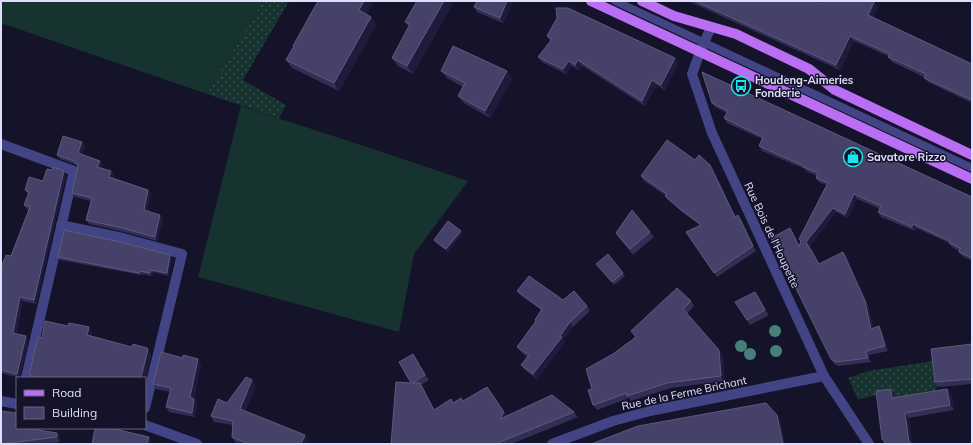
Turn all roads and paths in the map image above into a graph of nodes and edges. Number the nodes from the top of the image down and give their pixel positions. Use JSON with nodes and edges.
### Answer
{"nodes":[{"id":1,"x":591,"y":1,"type":"edge"},
{"id":2,"x":615,"y":1,"type":"edge"},
{"id":3,"x":642,"y":1,"type":"edge"},
{"id":4,"x":711,"y":27,"type":"junction"},
{"id":5,"x":702,"y":48,"type":"junction"},
{"id":6,"x":1,"y":144,"type":"edge"},
{"id":7,"x":972,"y":154,"type":"edge"},
{"id":8,"x":972,"y":168,"type":"edge"},
{"id":9,"x":972,"y":180,"type":"edge"},
{"id":10,"x":61,"y":226,"type":"junction"},
{"id":11,"x":824,"y":376,"type":"junction"},
{"id":12,"x":26,"y":377,"type":"edge"},
{"id":13,"x":1,"y":401,"type":"edge"},
{"id":14,"x":16,"y":404,"type":"edge"},
{"id":15,"x":146,"y":404,"type":"edge"},
{"id":16,"x":146,"y":425,"type":"edge"},
{"id":17,"x":197,"y":444,"type":"edge"},
{"id":18,"x":552,"y":444,"type":"edge"},
{"id":19,"x":869,"y":444,"type":"edge"}],
"edges":[{"from":1,"to":5,"type":"main road"},
{"from":2,"to":5,"type":"lane"},
{"from":3,"to":4,"type":"main road"},
{"from":4,"to":5,"type":"street","name":"Rue Bois de l'Houpette"},
{"from":4,"to":7,"type":"main road"},
{"from":5,"to":8,"type":"lane"},
{"from":5,"to":9,"type":"main road"},
{"from":5,"to":11,"type":"street","name":"Rue Bois de l'Houpette"},
{"from":6,"to":10,"type":"street"},
{"from":10,"to":12,"type":"street"},
{"from":10,"to":15,"type":"street"},
{"from":11,"to":18,"type":"street","name":"Rue de la Ferme Brichant"},
{"from":11,"to":19,"type":"street","name":"Rue Bois de l'Houpette"},
{"from":13,"to":14,"type":"street"},
{"from":16,"to":17,"type":"street"}]}
